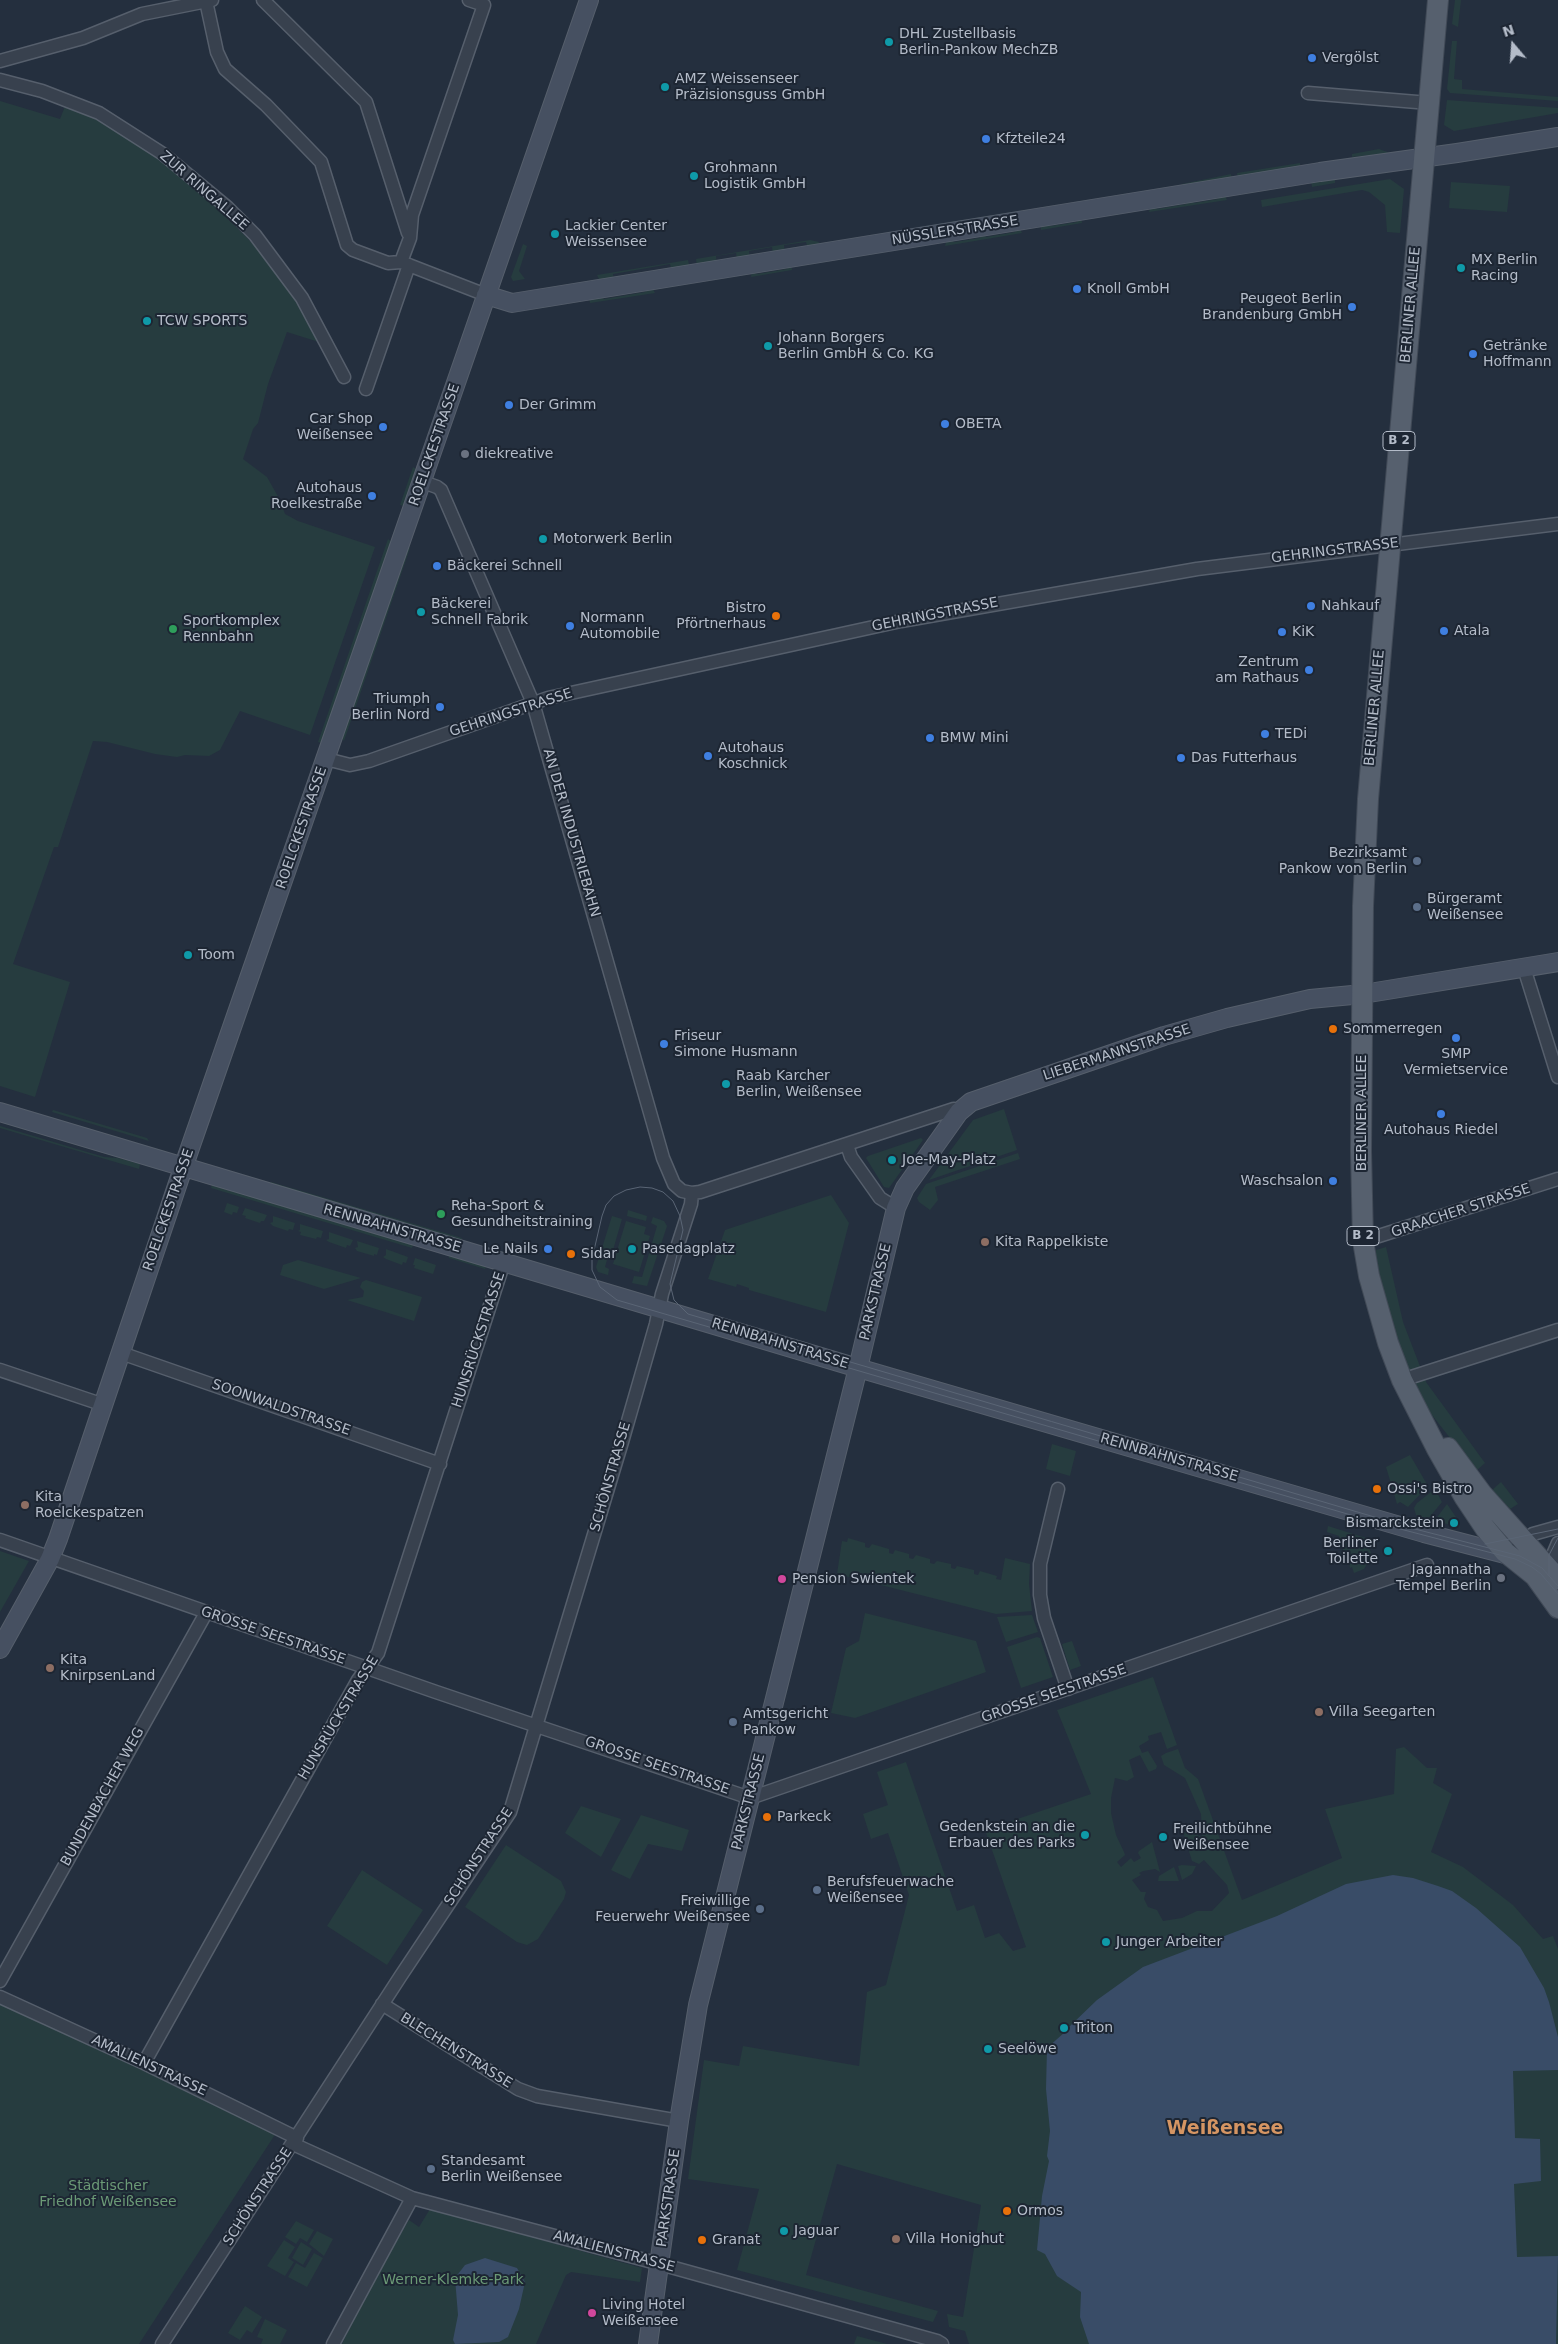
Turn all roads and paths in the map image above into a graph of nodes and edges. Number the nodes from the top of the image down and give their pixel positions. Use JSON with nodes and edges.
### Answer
{"nodes":[{"id":1,"x":263,"y":0,"type":"edge"},
{"id":2,"x":468,"y":0,"type":"edge"},
{"id":3,"x":589,"y":0,"type":"edge"},
{"id":4,"x":1438,"y":0,"type":"edge"},
{"id":5,"x":209,"y":1,"type":"edge"},
{"id":6,"x":485,"y":3,"type":"edge"},
{"id":7,"x":0,"y":61,"type":"edge"},
{"id":8,"x":0,"y":80,"type":"edge"},
{"id":9,"x":1308,"y":93,"type":"dead end"},
{"id":10,"x":1429,"y":103,"type":"junction"},
{"id":11,"x":1558,"y":137,"type":"edge"},
{"id":12,"x":1424,"y":157,"type":"junction"},
{"id":13,"x":410,"y":238,"type":"junction"},
{"id":14,"x":405,"y":263,"type":"junction"},
{"id":15,"x":486,"y":296,"type":"junction"},
{"id":16,"x":344,"y":377,"type":"dead end"},
{"id":17,"x":366,"y":389,"type":"dead end"},
{"id":18,"x":423,"y":482,"type":"junction"},
{"id":19,"x":1558,"y":524,"type":"edge"},
{"id":20,"x":1389,"y":545,"type":"junction"},
{"id":21,"x":534,"y":703,"type":"junction"},
{"id":22,"x":326,"y":759,"type":"junction"},
{"id":23,"x":1558,"y":962,"type":"edge"},
{"id":24,"x":1524,"y":968,"type":"junction"},
{"id":25,"x":1363,"y":994,"type":"junction"},
{"id":26,"x":1558,"y":1077,"type":"edge"},
{"id":27,"x":0,"y":1112,"type":"edge"},
{"id":28,"x":959,"y":1112,"type":"junction"},
{"id":29,"x":847,"y":1145,"type":"junction"},
{"id":30,"x":183,"y":1168,"type":"junction"},
{"id":31,"x":1558,"y":1179,"type":"edge"},
{"id":32,"x":692,"y":1194,"type":"junction"},
{"id":33,"x":896,"y":1208,"type":"junction"},
{"id":34,"x":1363,"y":1241,"type":"junction"},
{"id":35,"x":504,"y":1262,"type":"junction"},
{"id":36,"x":658,"y":1308,"type":"junction"},
{"id":37,"x":1558,"y":1330,"type":"edge"},
{"id":38,"x":121,"y":1353,"type":"junction"},
{"id":39,"x":858,"y":1368,"type":"junction"},
{"id":40,"x":0,"y":1370,"type":"edge"},
{"id":41,"x":1402,"y":1380,"type":"junction"},
{"id":42,"x":104,"y":1405,"type":"junction"},
{"id":43,"x":1418,"y":1409,"type":"junction"},
{"id":44,"x":440,"y":1464,"type":"junction"},
{"id":45,"x":1058,"y":1489,"type":"dead end"},
{"id":46,"x":1558,"y":1527,"type":"edge"},
{"id":47,"x":0,"y":1540,"type":"edge"},
{"id":48,"x":1526,"y":1540,"type":"junction"},
{"id":49,"x":1558,"y":1543,"type":"edge"},
{"id":50,"x":1509,"y":1556,"type":"junction"},
{"id":51,"x":50,"y":1559,"type":"junction"},
{"id":52,"x":1427,"y":1565,"type":"dead end"},
{"id":53,"x":1556,"y":1576,"type":"edge"},
{"id":54,"x":1558,"y":1608,"type":"edge"},
{"id":55,"x":206,"y":1613,"type":"junction"},
{"id":56,"x":0,"y":1648,"type":"edge"},
{"id":57,"x":367,"y":1669,"type":"junction"},
{"id":58,"x":1068,"y":1689,"type":"junction"},
{"id":59,"x":536,"y":1726,"type":"junction"},
{"id":60,"x":750,"y":1798,"type":"junction"},
{"id":61,"x":0,"y":1981,"type":"edge"},
{"id":62,"x":0,"y":1997,"type":"edge"},
{"id":63,"x":382,"y":2004,"type":"junction"},
{"id":64,"x":144,"y":2063,"type":"junction"},
{"id":65,"x":679,"y":2122,"type":"junction"},
{"id":66,"x":295,"y":2141,"type":"junction"},
{"id":67,"x":412,"y":2198,"type":"junction"},
{"id":68,"x":660,"y":2264,"type":"junction"},
{"id":69,"x":162,"y":2344,"type":"edge"},
{"id":70,"x":333,"y":2344,"type":"edge"},
{"id":71,"x":648,"y":2344,"type":"edge"},
{"id":72,"x":942,"y":2344,"type":"edge"}],
"edges":[{"from":1,"to":13,"type":"street"},
{"from":2,"to":6,"type":"street"},
{"from":3,"to":15,"type":"street","name":"ROELCKESTRASSE"},
{"from":4,"to":10,"type":"main road","name":"BERLINER ALLEE","number":"B 2"},
{"from":5,"to":7,"type":"street"},
{"from":5,"to":14,"type":"street"},
{"from":6,"to":13,"type":"street"},
{"from":8,"to":16,"type":"street","name":"ZUR RINGALLEE"},
{"from":9,"to":10,"type":"street"},
{"from":10,"to":12,"type":"main road","name":"BERLINER ALLEE","number":"B 2"},
{"from":11,"to":12,"type":"street","name":"NÜSSLERSTRASSE"},
{"from":12,"to":15,"type":"street","name":"NÜSSLERSTRASSE"},
{"from":12,"to":20,"type":"main road","name":"BERLINER ALLEE","number":"B 2"},
{"from":13,"to":14,"type":"street"},
{"from":14,"to":15,"type":"street"},
{"from":14,"to":17,"type":"street"},
{"from":15,"to":18,"type":"street","name":"ROELCKESTRASSE"},
{"from":18,"to":21,"type":"street","name":"AN DER INDUSTRIEBAHN"},
{"from":18,"to":22,"type":"street","name":"ROELCKESTRASSE"},
{"from":19,"to":20,"type":"street","name":"GEHRINGSTRASSE"},
{"from":20,"to":21,"type":"street","name":"GEHRINGSTRASSE"},
{"from":20,"to":25,"type":"main road","name":"BERLINER ALLEE","number":"B 2"},
{"from":21,"to":22,"type":"street","name":"GEHRINGSTRASSE"},
{"from":21,"to":32,"type":"street","name":"AN DER INDUSTRIEBAHN"},
{"from":22,"to":30,"type":"street","name":"ROELCKESTRASSE"},
{"from":23,"to":24,"type":"street","name":"LIEBERMANNSTRASSE"},
{"from":24,"to":25,"type":"street","name":"LIEBERMANNSTRASSE"},
{"from":24,"to":26,"type":"street"},
{"from":25,"to":28,"type":"street","name":"LIEBERMANNSTRASSE"},
{"from":25,"to":34,"type":"main road","name":"BERLINER ALLEE","number":"B 2"},
{"from":27,"to":30,"type":"street","name":"RENNBAHNSTRASSE"},
{"from":28,"to":29,"type":"street","name":"LIEBERMANNSTRASSE"},
{"from":28,"to":33,"type":"street","name":"PARKSTRASSE"},
{"from":29,"to":32,"type":"street","name":"LIEBERMANNSTRASSE"},
{"from":29,"to":33,"type":"street"},
{"from":30,"to":35,"type":"street","name":"RENNBAHNSTRASSE"},
{"from":30,"to":38,"type":"street","name":"ROELCKESTRASSE"},
{"from":31,"to":34,"type":"street","name":"GRAACHER STRASSE"},
{"from":32,"to":36,"type":"street"},
{"from":33,"to":39,"type":"street","name":"PARKSTRASSE"},
{"from":34,"to":41,"type":"main road","name":"BERLINER ALLEE","number":"B 2"},
{"from":35,"to":36,"type":"street","name":"RENNBAHNSTRASSE"},
{"from":35,"to":44,"type":"street","name":"HUNSRÜCKSTRASSE"},
{"from":36,"to":39,"type":"street","name":"RENNBAHNSTRASSE"},
{"from":36,"to":59,"type":"street","name":"SCHÖNSTRASSE"},
{"from":37,"to":41,"type":"street"},
{"from":38,"to":42,"type":"street","name":"ROELCKESTRASSE"},
{"from":38,"to":44,"type":"street","name":"SOONWALDSTRASSE"},
{"from":39,"to":50,"type":"street","name":"RENNBAHNSTRASSE"},
{"from":39,"to":60,"type":"street","name":"PARKSTRASSE"},
{"from":40,"to":42,"type":"street"},
{"from":41,"to":43,"type":"main road","name":"BERLINER ALLEE","number":"B 2"},
{"from":42,"to":51,"type":"street","name":"ROELCKESTRASSE"},
{"from":43,"to":48,"type":"main road","name":"BERLINER ALLEE","number":"B 2"},
{"from":43,"to":50,"type":"main road","name":"BERLINER ALLEE","number":"B 2"},
{"from":44,"to":57,"type":"street","name":"HUNSRÜCKSTRASSE"},
{"from":45,"to":58,"type":"street"},
{"from":46,"to":48,"type":"street"},
{"from":47,"to":51,"type":"street","name":"GROSSE SEESTRASSE"},
{"from":48,"to":50,"type":"street"},
{"from":48,"to":53,"type":"main road","name":"BERLINER ALLEE","number":"B 2"},
{"from":49,"to":53,"type":"street"},
{"from":50,"to":53,"type":"main road","name":"RENNBAHNSTRASSE"},
{"from":50,"to":54,"type":"main road","name":"BERLINER ALLEE","number":"B 2"},
{"from":51,"to":55,"type":"street","name":"GROSSE SEESTRASSE"},
{"from":51,"to":56,"type":"street","name":"ROELCKESTRASSE"},
{"from":52,"to":58,"type":"street","name":"GROSSE SEESTRASSE"},
{"from":55,"to":57,"type":"street","name":"GROSSE SEESTRASSE"},
{"from":55,"to":61,"type":"street","name":"BUNDENBACHER WEG"},
{"from":57,"to":59,"type":"street","name":"GROSSE SEESTRASSE"},
{"from":57,"to":64,"type":"street","name":"HUNSRÜCKSTRASSE"},
{"from":58,"to":60,"type":"street","name":"GROSSE SEESTRASSE"},
{"from":59,"to":60,"type":"street","name":"GROSSE SEESTRASSE"},
{"from":59,"to":63,"type":"street","name":"SCHÖNSTRASSE"},
{"from":60,"to":65,"type":"street","name":"PARKSTRASSE"},
{"from":62,"to":64,"type":"street","name":"AMALIENSTRASSE"},
{"from":63,"to":65,"type":"street","name":"BLECHENSTRASSE"},
{"from":63,"to":66,"type":"street","name":"SCHÖNSTRASSE"},
{"from":64,"to":66,"type":"street","name":"AMALIENSTRASSE"},
{"from":65,"to":68,"type":"street","name":"PARKSTRASSE"},
{"from":66,"to":67,"type":"street","name":"AMALIENSTRASSE"},
{"from":66,"to":69,"type":"street","name":"SCHÖNSTRASSE"},
{"from":67,"to":68,"type":"street","name":"AMALIENSTRASSE"},
{"from":67,"to":70,"type":"street"},
{"from":68,"to":71,"type":"street","name":"PARKSTRASSE"},
{"from":68,"to":72,"type":"street","name":"AMALIENSTRASSE"}]}
